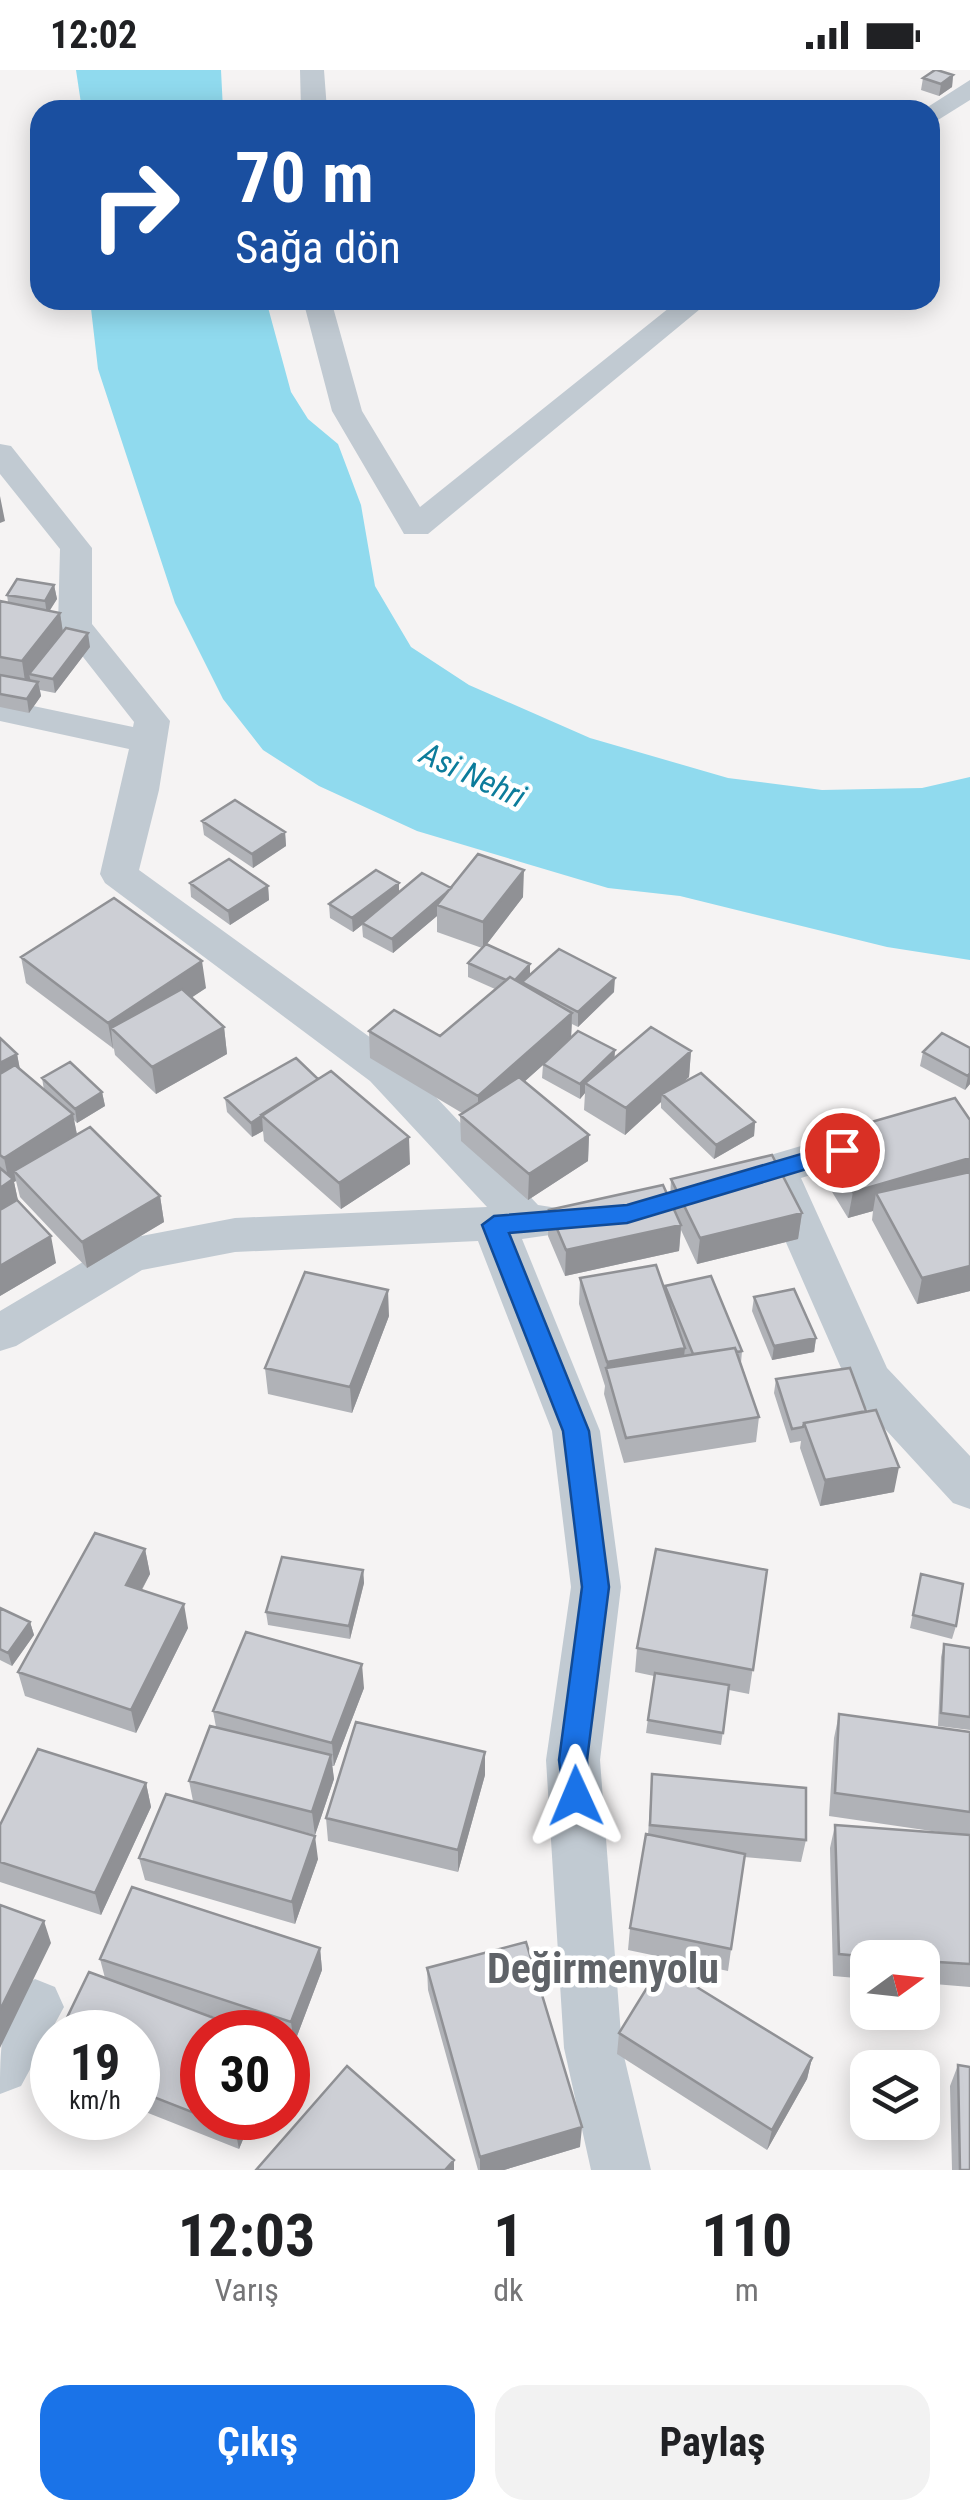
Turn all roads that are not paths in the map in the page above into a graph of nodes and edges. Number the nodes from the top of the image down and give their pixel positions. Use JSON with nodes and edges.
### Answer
{"nodes":[{"id":1,"x":312,"y":70,"type":"edge"},
{"id":2,"x":970,"y":88,"type":"edge"},
{"id":3,"x":314,"y":100,"type":"edge"},
{"id":4,"x":940,"y":110,"type":"edge"},
{"id":5,"x":320,"y":310,"type":"edge"},
{"id":6,"x":684,"y":310,"type":"edge"},
{"id":7,"x":0,"y":454,"type":"edge"},
{"id":8,"x":0,"y":710,"type":"edge"},
{"id":9,"x":150,"y":742,"type":"junction"},
{"id":10,"x":904,"y":1132,"type":"edge"},
{"id":11,"x":776,"y":1170,"type":"junction"},
{"id":12,"x":683,"y":1198,"type":"edge"},
{"id":13,"x":587,"y":1218,"type":"edge"},
{"id":14,"x":511,"y":1224,"type":"junction"},
{"id":15,"x":0,"y":1333,"type":"edge"},
{"id":16,"x":970,"y":1489,"type":"edge"},
{"id":17,"x":35,"y":2007,"type":"dead end"},
{"id":18,"x":0,"y":2065,"type":"edge"},
{"id":19,"x":621,"y":2170,"type":"edge"}],
"edges":[{"from":1,"to":3,"type":"street"},
{"from":2,"to":4,"type":"street"},
{"from":5,"to":6,"type":"street"},
{"from":7,"to":9,"type":"street"},
{"from":8,"to":9,"type":"street"},
{"from":9,"to":14,"type":"street"},
{"from":10,"to":11,"type":"street"},
{"from":11,"to":12,"type":"street"},
{"from":11,"to":16,"type":"street"},
{"from":13,"to":14,"type":"street"},
{"from":14,"to":15,"type":"street"},
{"from":14,"to":19,"type":"street"},
{"from":17,"to":18,"type":"street"}]}
